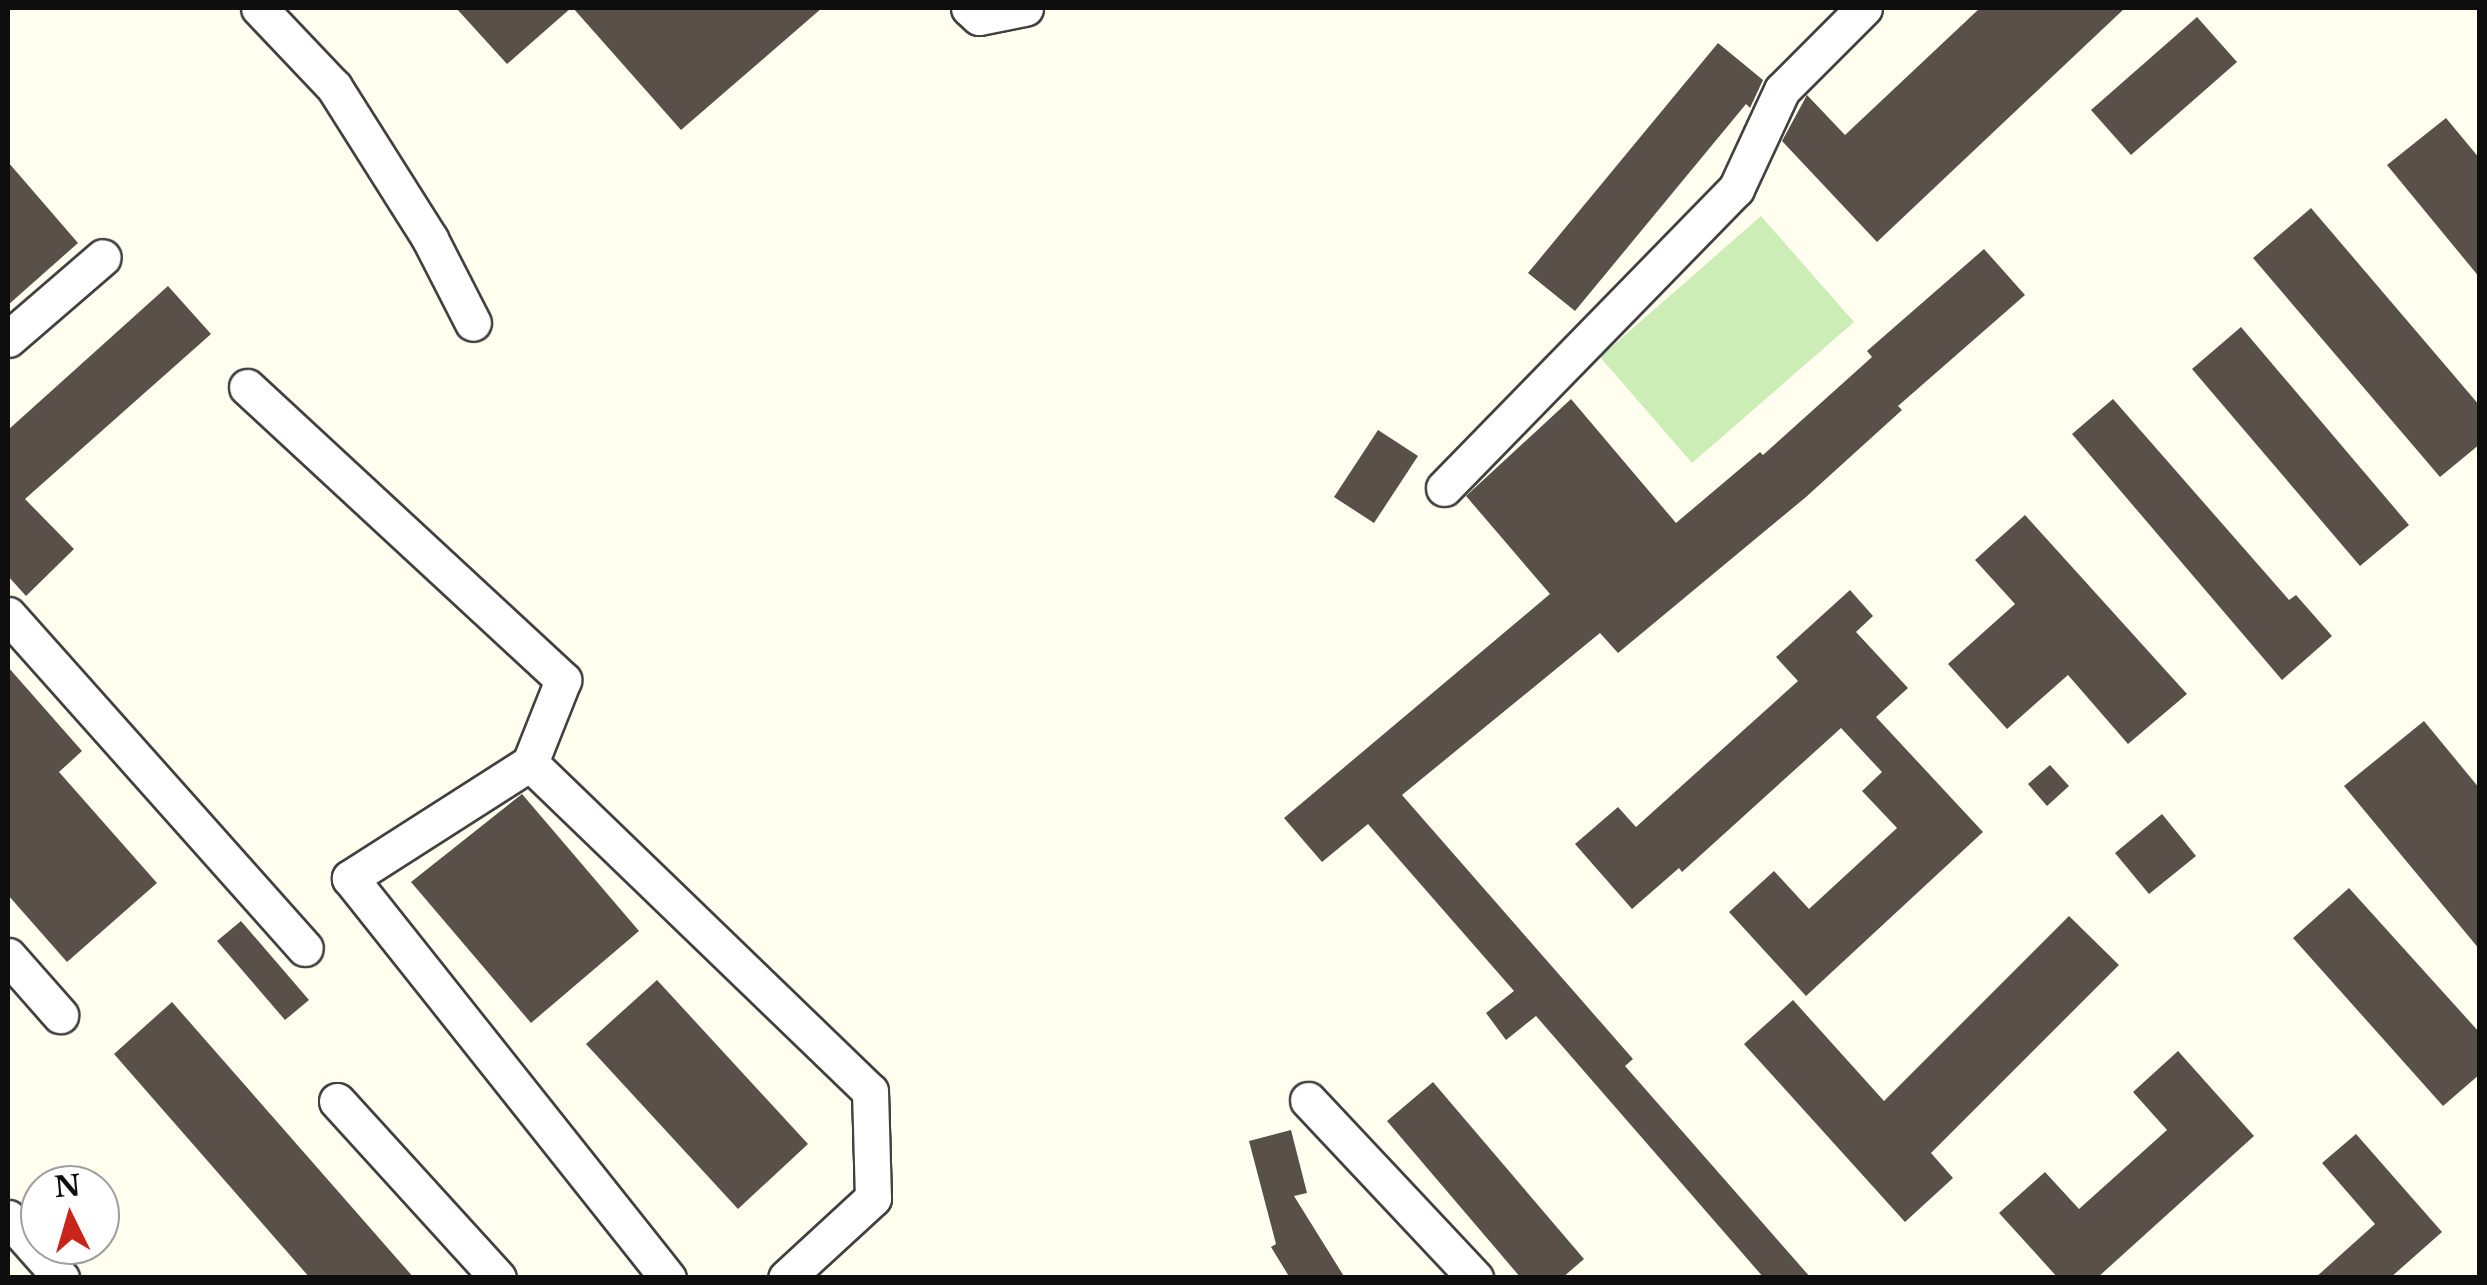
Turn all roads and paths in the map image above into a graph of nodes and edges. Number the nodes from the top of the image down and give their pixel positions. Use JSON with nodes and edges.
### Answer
{"nodes":[{"id":1,"x":258,"y":8,"type":"edge"},
{"id":2,"x":969,"y":8,"type":"edge"},
{"id":3,"x":1024,"y":8,"type":"edge"},
{"id":4,"x":1864,"y":8,"type":"edge"},
{"id":5,"x":103,"y":257,"type":"dead end"},
{"id":6,"x":473,"y":323,"type":"dead end"},
{"id":7,"x":8,"y":339,"type":"edge"},
{"id":8,"x":247,"y":387,"type":"dead end"},
{"id":9,"x":1444,"y":488,"type":"dead end"},
{"id":10,"x":8,"y":614,"type":"edge"},
{"id":11,"x":530,"y":763,"type":"junction"},
{"id":12,"x":305,"y":948,"type":"dead end"},
{"id":13,"x":8,"y":956,"type":"edge"},
{"id":14,"x":60,"y":1015,"type":"dead end"},
{"id":15,"x":1308,"y":1100,"type":"dead end"},
{"id":16,"x":337,"y":1101,"type":"dead end"},
{"id":17,"x":8,"y":1218,"type":"edge"},
{"id":18,"x":61,"y":1278,"type":"edge"},
{"id":19,"x":498,"y":1278,"type":"edge"},
{"id":20,"x":668,"y":1278,"type":"edge"},
{"id":21,"x":786,"y":1278,"type":"edge"},
{"id":22,"x":1475,"y":1278,"type":"edge"}],
"edges":[{"from":1,"to":6,"type":"lane"},
{"from":2,"to":3,"type":"lane"},
{"from":4,"to":9,"type":"lane"},
{"from":5,"to":7,"type":"lane"},
{"from":8,"to":11,"type":"lane"},
{"from":10,"to":12,"type":"lane"},
{"from":11,"to":20,"type":"lane"},
{"from":11,"to":21,"type":"lane"},
{"from":13,"to":14,"type":"lane"},
{"from":15,"to":22,"type":"lane"},
{"from":16,"to":19,"type":"lane"},
{"from":17,"to":18,"type":"lane"}]}
